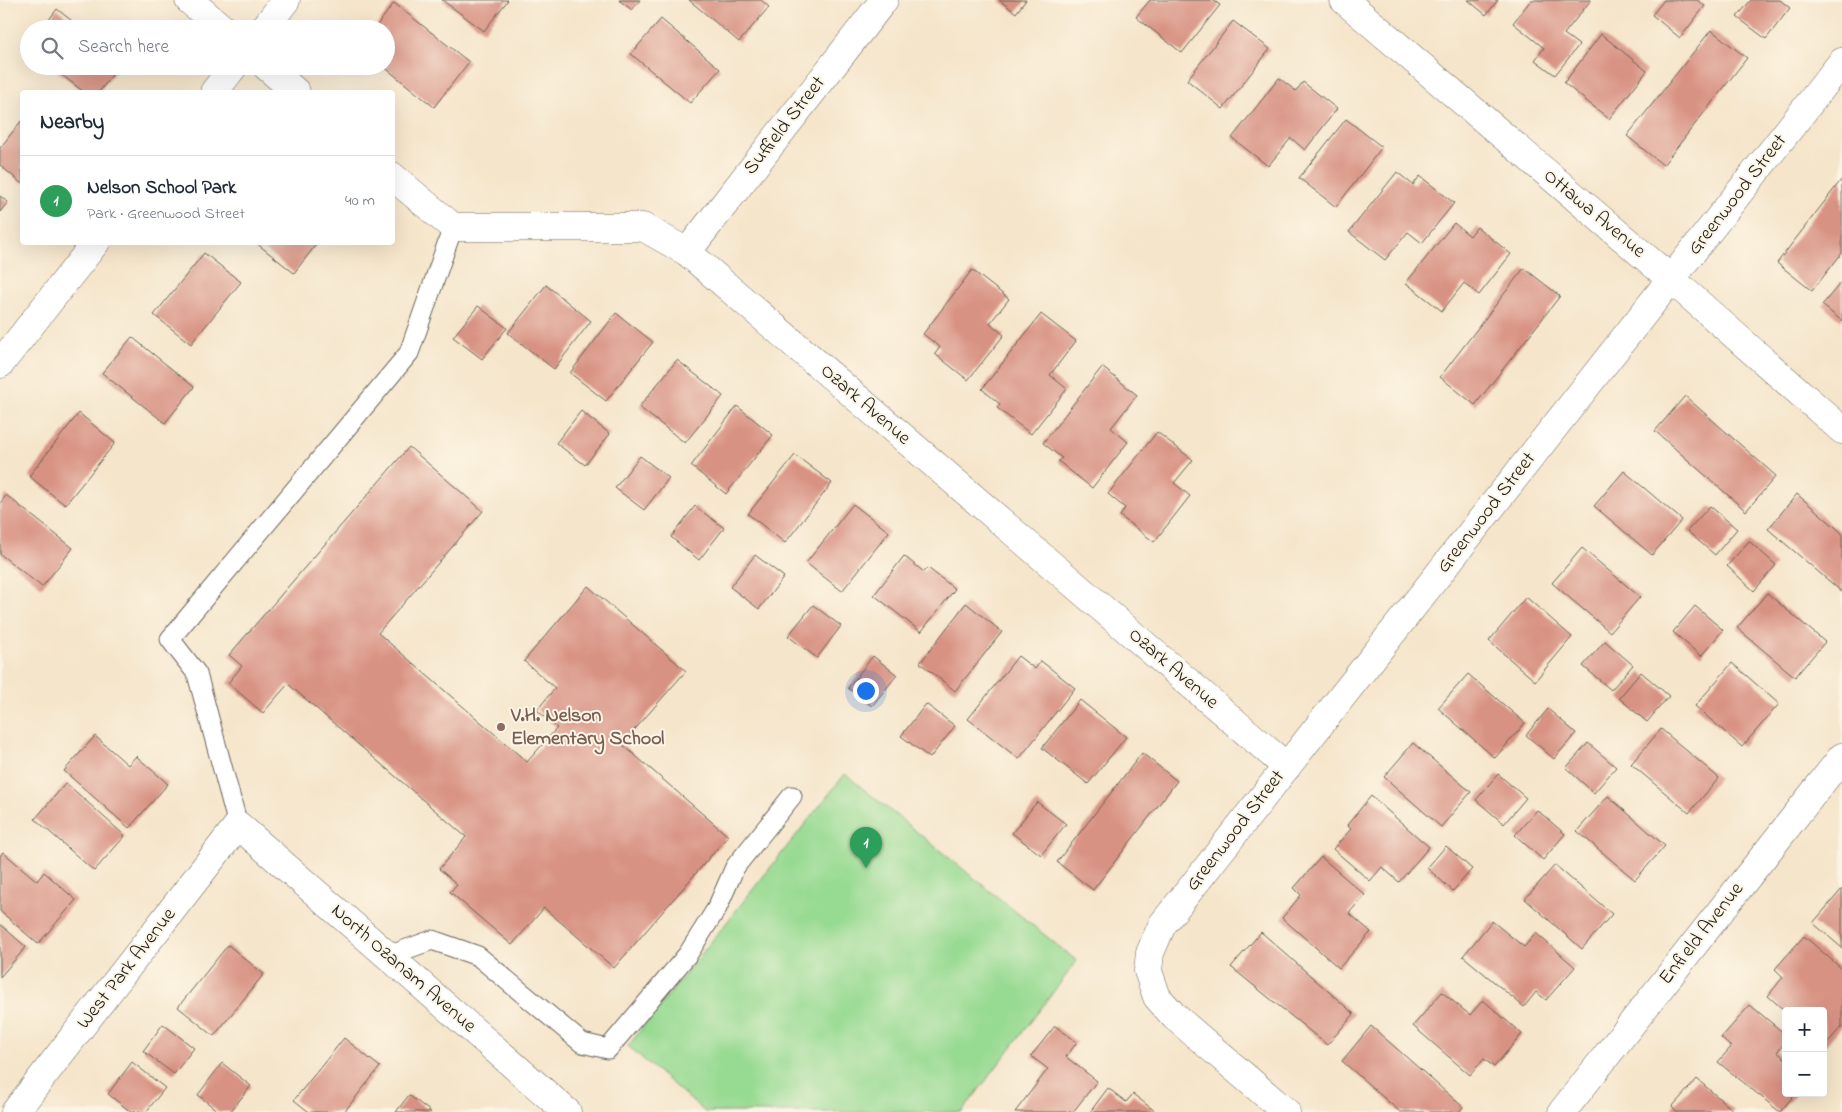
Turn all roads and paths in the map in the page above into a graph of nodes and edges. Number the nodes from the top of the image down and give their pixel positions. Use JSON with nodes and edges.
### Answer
{"nodes":[{"id":1,"x":189,"y":0,"type":"edge"},
{"id":2,"x":286,"y":0,"type":"edge"},
{"id":3,"x":884,"y":0,"type":"edge"},
{"id":4,"x":1344,"y":0,"type":"edge"},
{"id":5,"x":212,"y":20,"type":"edge"},
{"id":6,"x":271,"y":20,"type":"edge"},
{"id":7,"x":1842,"y":62,"type":"edge"},
{"id":8,"x":227,"y":75,"type":"edge"},
{"id":9,"x":276,"y":75,"type":"edge"},
{"id":10,"x":216,"y":90,"type":"edge"},
{"id":11,"x":294,"y":90,"type":"edge"},
{"id":12,"x":395,"y":179,"type":"edge"},
{"id":13,"x":452,"y":228,"type":"junction"},
{"id":14,"x":94,"y":245,"type":"edge"},
{"id":15,"x":686,"y":252,"type":"junction"},
{"id":16,"x":1671,"y":279,"type":"junction"},
{"id":17,"x":0,"y":364,"type":"edge"},
{"id":18,"x":1842,"y":430,"type":"edge"},
{"id":19,"x":1842,"y":757,"type":"edge"},
{"id":20,"x":1287,"y":767,"type":"junction"},
{"id":21,"x":792,"y":796,"type":"dead end"},
{"id":22,"x":238,"y":825,"type":"junction"},
{"id":23,"x":388,"y":956,"type":"junction"},
{"id":24,"x":15,"y":1112,"type":"edge"},
{"id":25,"x":567,"y":1112,"type":"edge"},
{"id":26,"x":1286,"y":1112,"type":"edge"},
{"id":27,"x":1562,"y":1112,"type":"edge"}],
"edges":[{"from":1,"to":5,"type":"street"},
{"from":2,"to":6,"type":"street"},
{"from":3,"to":15,"type":"street","name":"Suffield Street"},
{"from":4,"to":16,"type":"street","name":"Ottawa Avenue"},
{"from":7,"to":16,"type":"street","name":"Greenwood Street"},
{"from":8,"to":10,"type":"street"},
{"from":9,"to":11,"type":"street"},
{"from":12,"to":13,"type":"street"},
{"from":13,"to":15,"type":"street","name":"Ozark Avenue"},
{"from":13,"to":22,"type":"lane"},
{"from":14,"to":17,"type":"street"},
{"from":15,"to":20,"type":"street","name":"Ozark Avenue"},
{"from":16,"to":18,"type":"street","name":"Ottawa Avenue"},
{"from":16,"to":20,"type":"street","name":"Greenwood Street"},
{"from":19,"to":27,"type":"street","name":"Enfield Avenue"},
{"from":20,"to":26,"type":"street","name":"Greenwood Street"},
{"from":21,"to":23,"type":"lane"},
{"from":22,"to":23,"type":"street","name":"North Ozanam Avenue"},
{"from":22,"to":24,"type":"street","name":"West Park Avenue"},
{"from":23,"to":25,"type":"street","name":"North Ozanam Avenue"}]}
